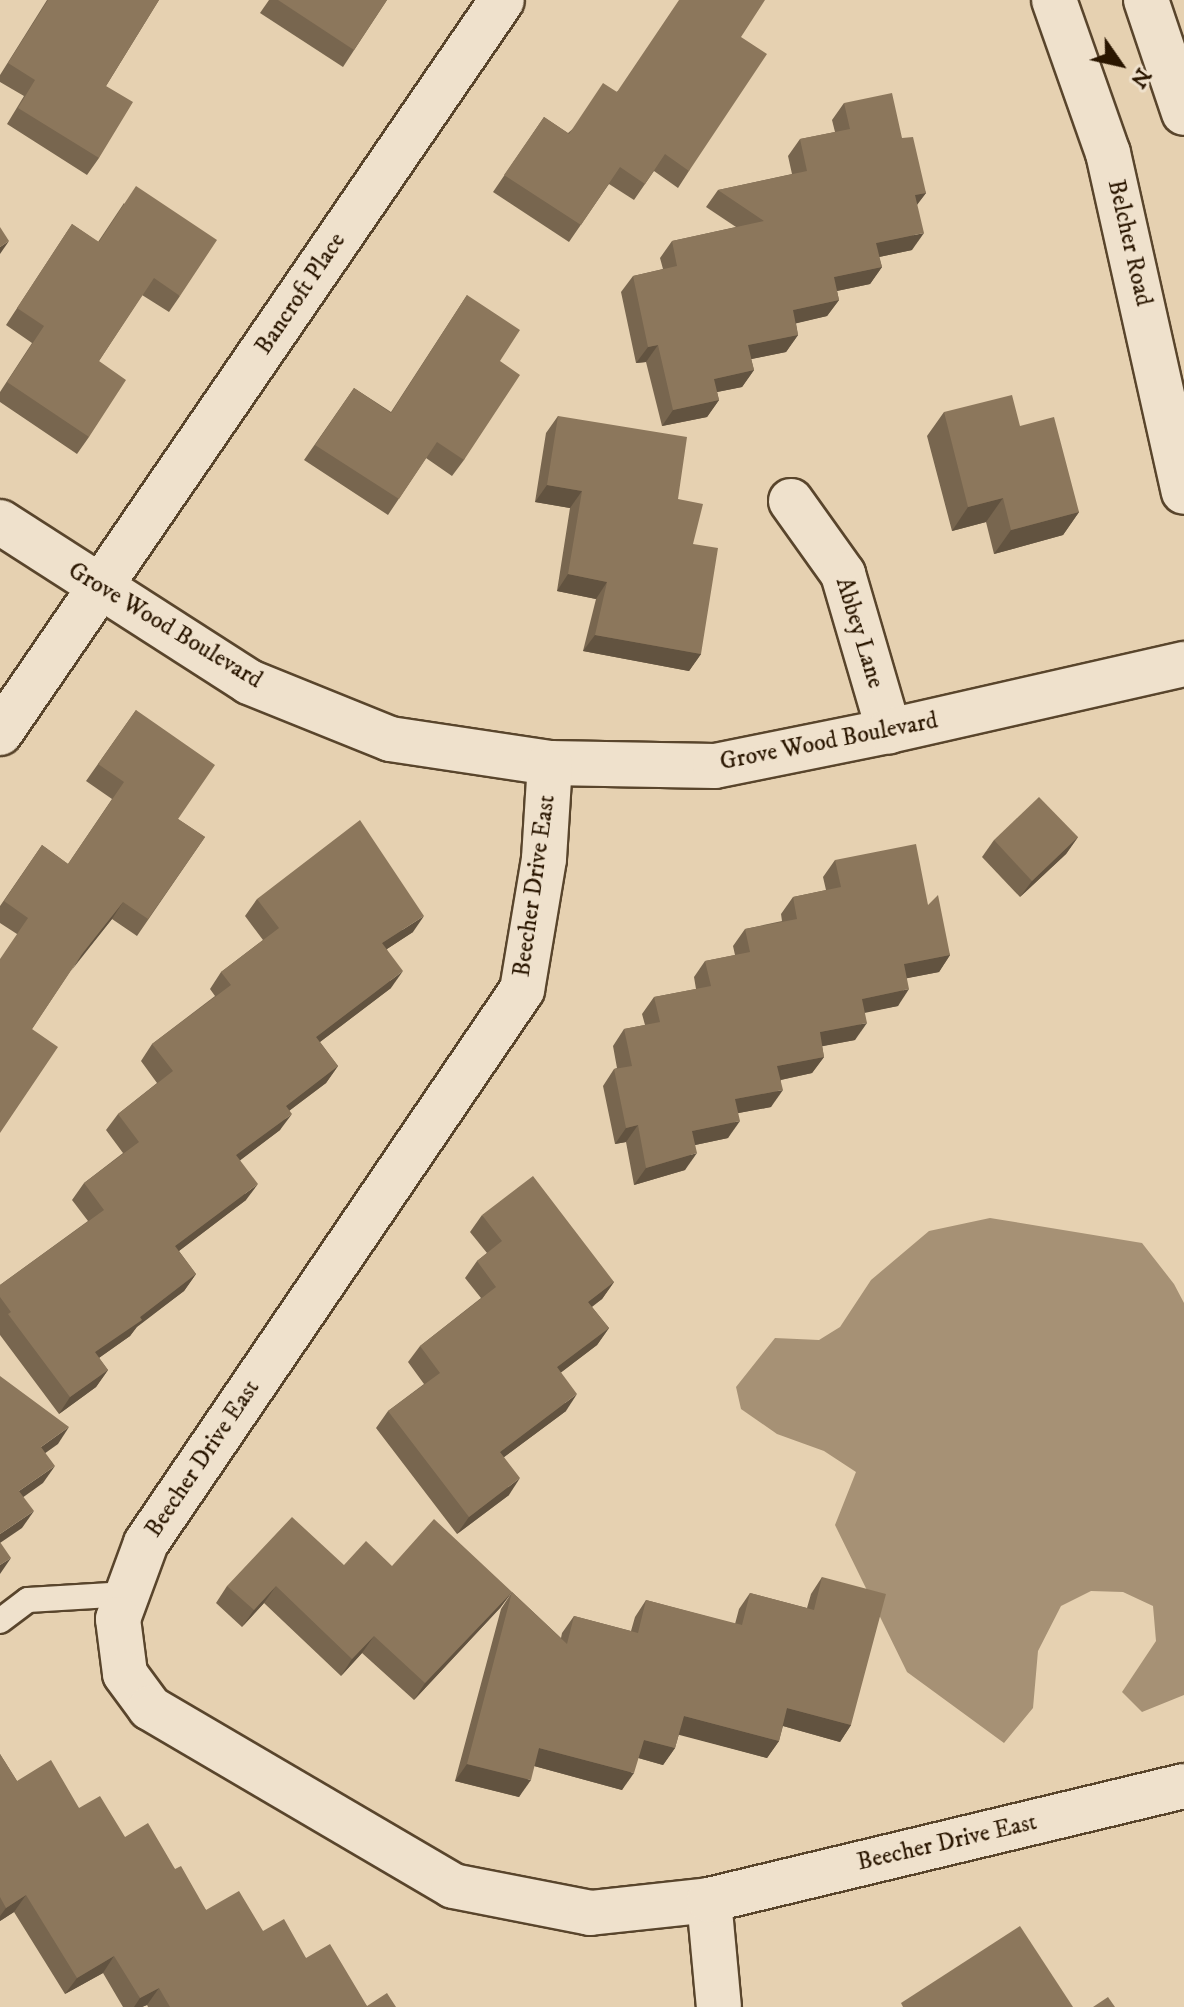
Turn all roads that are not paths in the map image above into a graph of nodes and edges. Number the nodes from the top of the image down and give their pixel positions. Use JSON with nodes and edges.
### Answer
{"nodes":[{"id":1,"x":502,"y":0,"type":"edge"},
{"id":2,"x":1146,"y":0,"type":"edge"},
{"id":3,"x":1061,"y":2,"type":"edge"},
{"id":4,"x":1184,"y":113,"type":"edge"},
{"id":5,"x":1184,"y":492,"type":"edge"},
{"id":6,"x":791,"y":501,"type":"dead end"},
{"id":7,"x":0,"y":522,"type":"edge"},
{"id":8,"x":101,"y":589,"type":"junction"},
{"id":9,"x":1184,"y":664,"type":"edge"},
{"id":10,"x":889,"y":731,"type":"junction"},
{"id":11,"x":0,"y":733,"type":"edge"},
{"id":12,"x":550,"y":763,"type":"junction"},
{"id":13,"x":127,"y":1594,"type":"junction"},
{"id":14,"x":0,"y":1621,"type":"edge"},
{"id":15,"x":1184,"y":1786,"type":"edge"},
{"id":16,"x":709,"y":1900,"type":"junction"},
{"id":17,"x":719,"y":2007,"type":"edge"}],
"edges":[{"from":1,"to":8,"type":"street","name":"Bancroft Place"},
{"from":2,"to":4,"type":"street"},
{"from":3,"to":5,"type":"street","name":"Belcher Road"},
{"from":6,"to":10,"type":"street","name":"Abbey Lane"},
{"from":7,"to":8,"type":"street","name":"Grove Wood Boulevard"},
{"from":8,"to":11,"type":"street","name":"Bancroft Place"},
{"from":8,"to":12,"type":"street","name":"Grove Wood Boulevard"},
{"from":9,"to":10,"type":"street","name":"Grove Wood Boulevard"},
{"from":10,"to":12,"type":"street","name":"Grove Wood Boulevard"},
{"from":12,"to":13,"type":"street","name":"Beecher Drive East"},
{"from":13,"to":14,"type":"lane"},
{"from":13,"to":16,"type":"street","name":"Beecher Drive East"},
{"from":15,"to":16,"type":"street","name":"Beecher Drive East"},
{"from":16,"to":17,"type":"street"}]}
